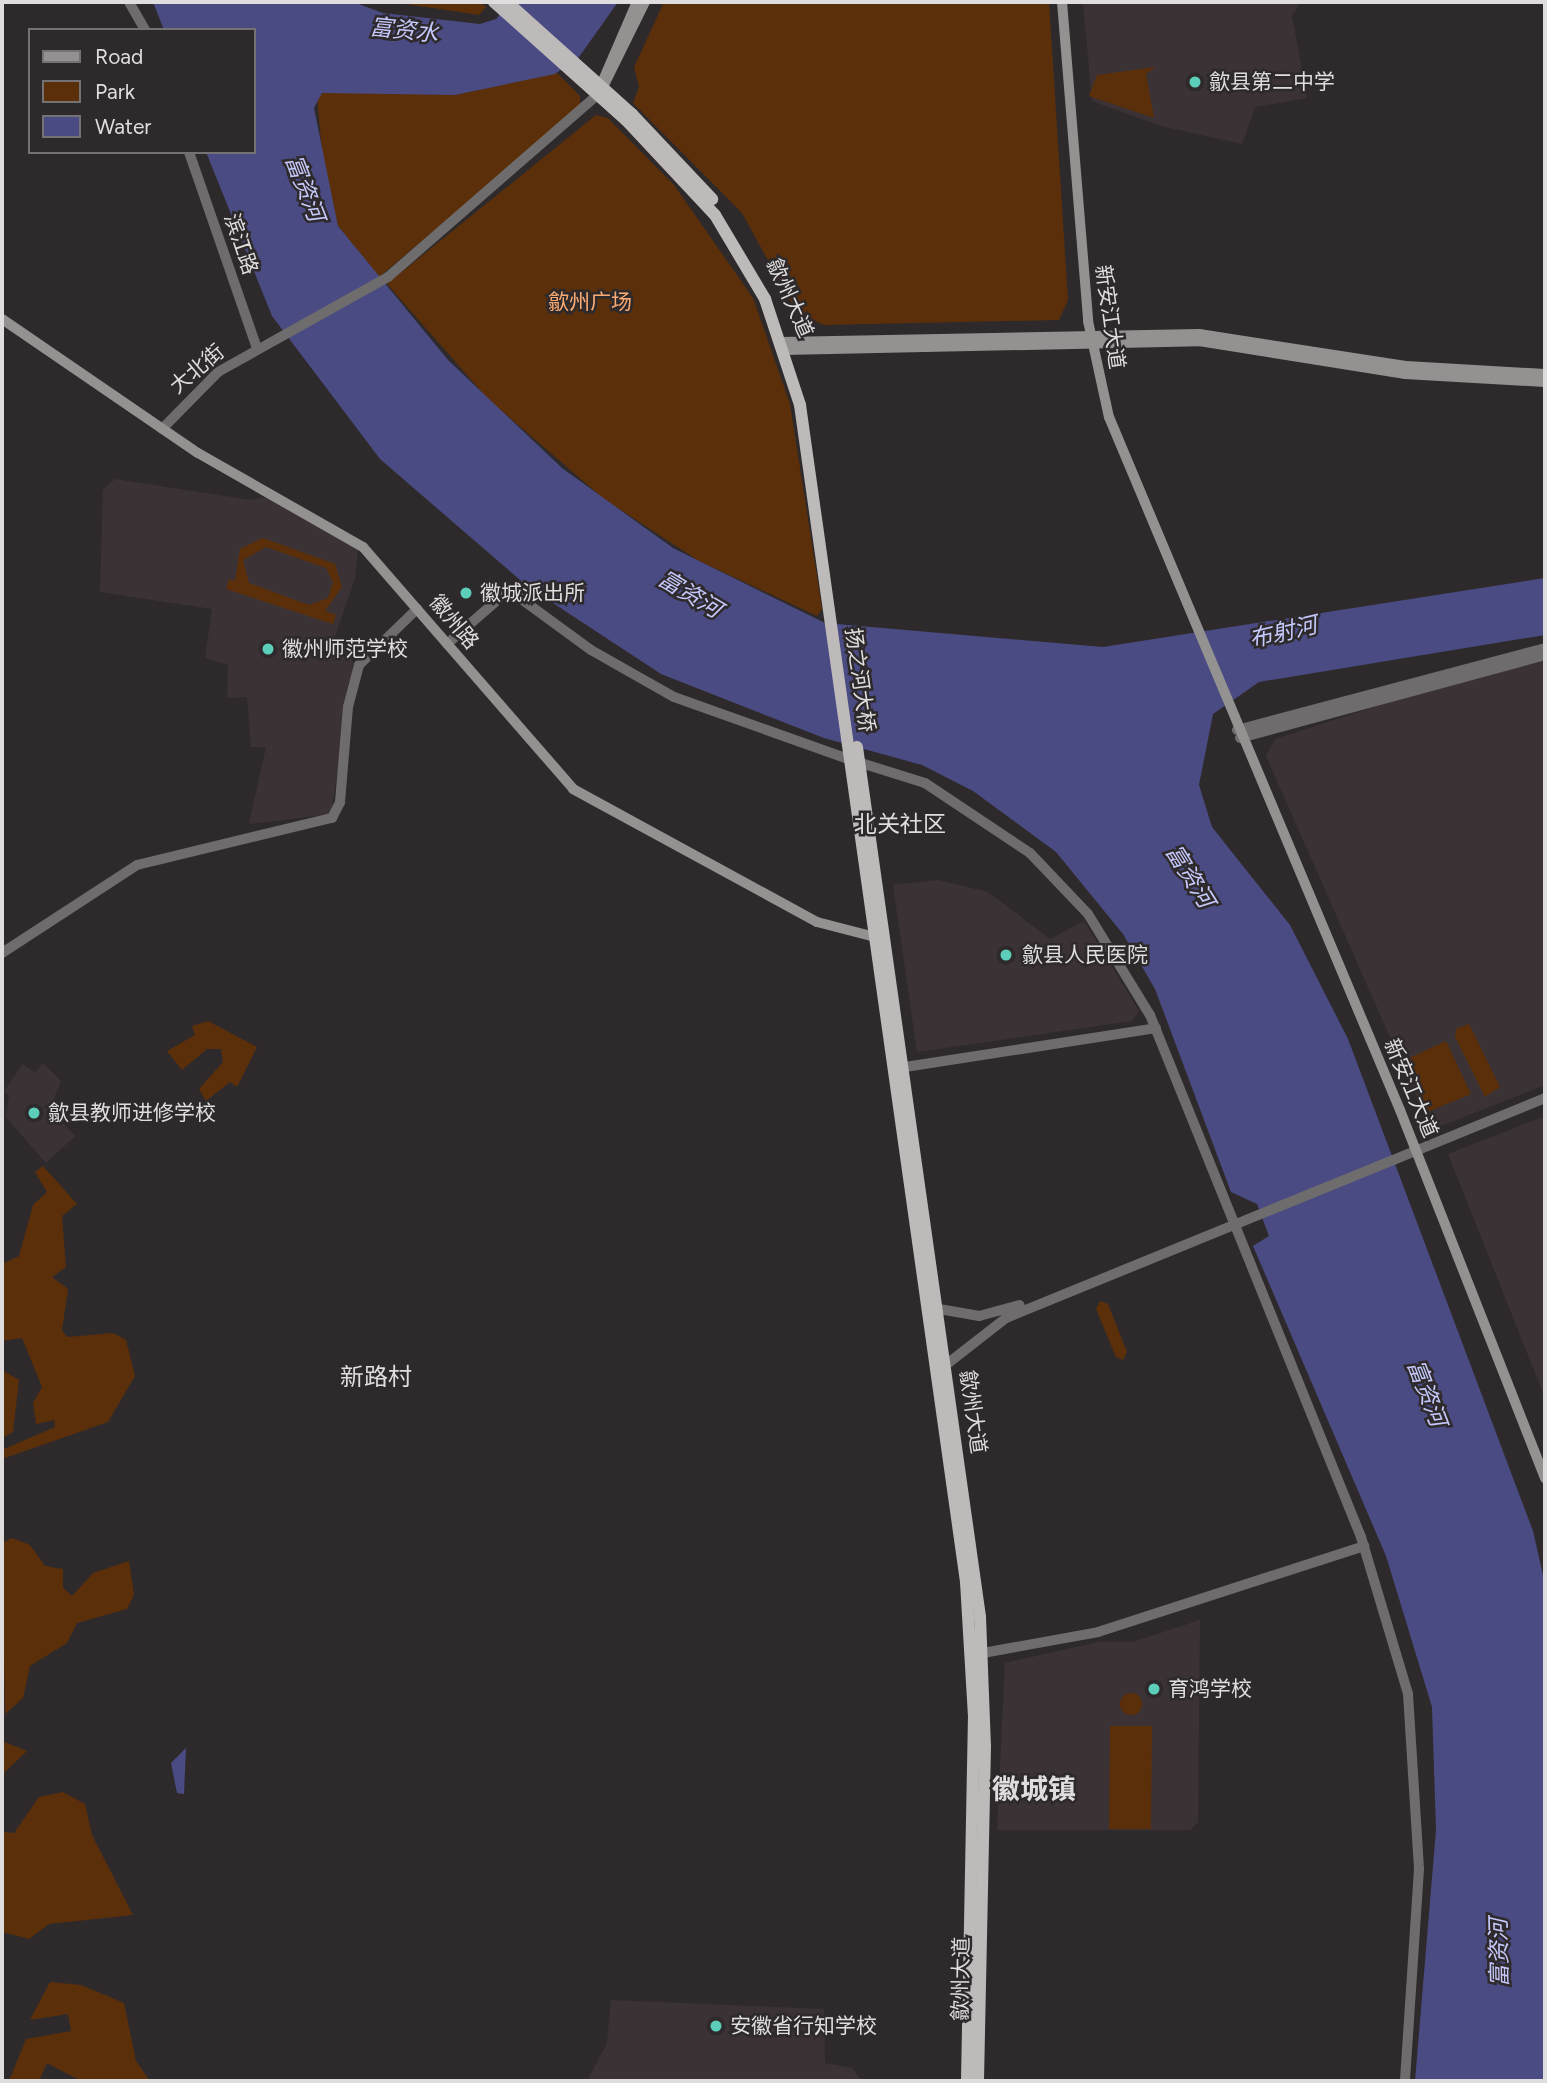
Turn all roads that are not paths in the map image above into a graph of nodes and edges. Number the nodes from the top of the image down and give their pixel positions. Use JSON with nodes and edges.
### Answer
{"nodes":[{"id":1,"x":129,"y":2,"type":"edge"},
{"id":2,"x":637,"y":2,"type":"edge"},
{"id":3,"x":645,"y":2,"type":"edge"},
{"id":4,"x":1062,"y":2,"type":"edge"},
{"id":5,"x":1069,"y":2,"type":"edge"},
{"id":6,"x":500,"y":4,"type":"edge"},
{"id":7,"x":144,"y":28,"type":"edge"},
{"id":8,"x":601,"y":90,"type":"junction"},
{"id":9,"x":190,"y":154,"type":"edge"},
{"id":10,"x":2,"y":319,"type":"edge"},
{"id":11,"x":1094,"y":338,"type":"junction"},
{"id":12,"x":259,"y":346,"type":"junction"},
{"id":13,"x":787,"y":346,"type":"junction"},
{"id":14,"x":1545,"y":374,"type":"edge"},
{"id":15,"x":1545,"y":382,"type":"edge"},
{"id":16,"x":162,"y":429,"type":"junction"},
{"id":17,"x":417,"y":609,"type":"junction"},
{"id":18,"x":835,"y":611,"type":"joint"},
{"id":19,"x":447,"y":644,"type":"junction"},
{"id":20,"x":1545,"y":648,"type":"edge"},
{"id":21,"x":1545,"y":655,"type":"edge"},
{"id":22,"x":1242,"y":733,"type":"junction"},
{"id":23,"x":855,"y":757,"type":"junction"},
{"id":24,"x":875,"y":937,"type":"junction"},
{"id":25,"x":2,"y":953,"type":"edge"},
{"id":26,"x":1156,"y":1028,"type":"junction"},
{"id":27,"x":905,"y":1068,"type":"junction"},
{"id":28,"x":1545,"y":1091,"type":"edge"},
{"id":29,"x":1545,"y":1098,"type":"edge"},
{"id":30,"x":1414,"y":1148,"type":"junction"},
{"id":31,"x":1232,"y":1222,"type":"junction"},
{"id":32,"x":939,"y":1309,"type":"junction"},
{"id":33,"x":947,"y":1364,"type":"junction"},
{"id":34,"x":1545,"y":1459,"type":"edge"},
{"id":35,"x":1545,"y":1478,"type":"edge"},
{"id":36,"x":1364,"y":1546,"type":"junction"},
{"id":37,"x":983,"y":1653,"type":"junction"},
{"id":38,"x":967,"y":2081,"type":"edge"},
{"id":39,"x":978,"y":2081,"type":"edge"},
{"id":40,"x":1405,"y":2081,"type":"edge"}],
"edges":[{"from":1,"to":7,"type":"street"},
{"from":2,"to":8,"type":"main road"},
{"from":3,"to":8,"type":"main road"},
{"from":4,"to":11,"type":"main road","name":"新安江大道"},
{"from":5,"to":11,"type":"main road","name":"新安江大道"},
{"from":6,"to":8,"type":"highway","name":"歙州大道"},
{"from":8,"to":12,"type":"street","name":"大北街"},
{"from":8,"to":13,"type":"highway","name":"歙州大道"},
{"from":9,"to":12,"type":"street","name":"滨江路"},
{"from":10,"to":16,"type":"main road","name":"徽州路"},
{"from":11,"to":13,"type":"main road"},
{"from":11,"to":14,"type":"main road"},
{"from":11,"to":15,"type":"main road"},
{"from":11,"to":22,"type":"main road","name":"新安江大道"},
{"from":12,"to":16,"type":"street","name":"大北街"},
{"from":13,"to":18,"type":"highway","name":"歙州大道"},
{"from":16,"to":17,"type":"main road","name":"徽州路"},
{"from":17,"to":19,"type":"main road","name":"徽州路"},
{"from":17,"to":25,"type":"street"},
{"from":18,"to":23,"type":"highway","name":"扬之河大桥"},
{"from":19,"to":23,"type":"street"},
{"from":19,"to":24,"type":"main road","name":"徽州路"},
{"from":20,"to":22,"type":"street"},
{"from":21,"to":22,"type":"street"},
{"from":22,"to":30,"type":"main road","name":"新安江大道"},
{"from":23,"to":24,"type":"highway","name":"歙州大道"},
{"from":23,"to":26,"type":"street"},
{"from":23,"to":27,"type":"highway","name":"歙州大道"},
{"from":24,"to":38,"type":"highway","name":"歙州大道"},
{"from":26,"to":27,"type":"street"},
{"from":26,"to":31,"type":"street"},
{"from":27,"to":32,"type":"highway","name":"歙州大道"},
{"from":28,"to":30,"type":"street"},
{"from":29,"to":30,"type":"street"},
{"from":30,"to":31,"type":"street"},
{"from":30,"to":34,"type":"main road","name":"新安江大道"},
{"from":30,"to":35,"type":"main road","name":"新安江大道"},
{"from":31,"to":32,"type":"street"},
{"from":31,"to":33,"type":"street"},
{"from":31,"to":36,"type":"street"},
{"from":32,"to":33,"type":"highway","name":"歙州大道"},
{"from":33,"to":37,"type":"highway","name":"歙州大道"},
{"from":36,"to":37,"type":"street"},
{"from":36,"to":40,"type":"street"},
{"from":37,"to":39,"type":"highway","name":"歙州大道"}]}
